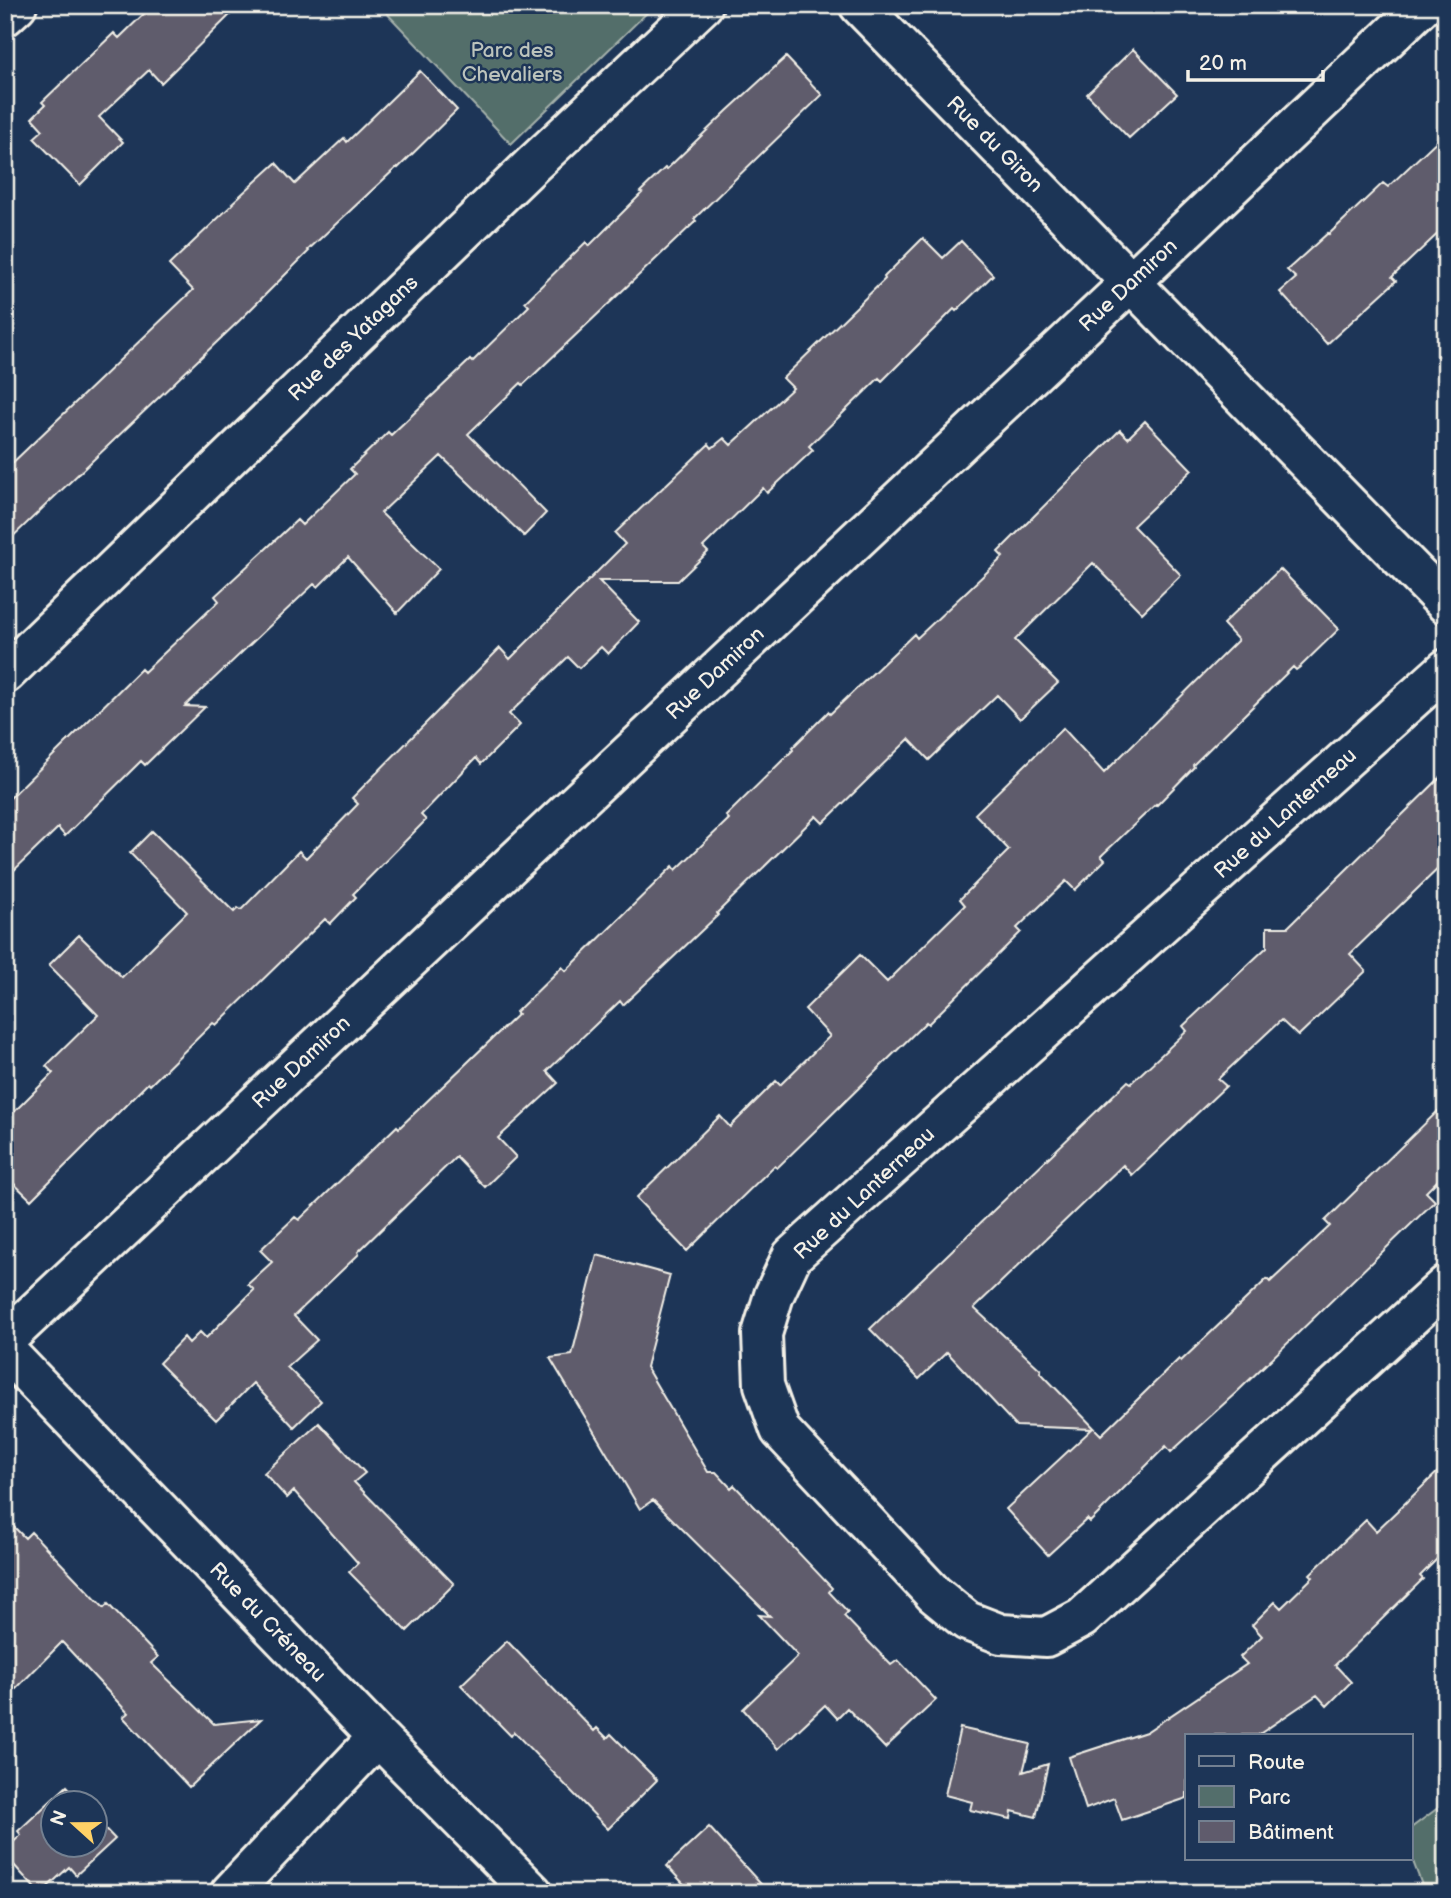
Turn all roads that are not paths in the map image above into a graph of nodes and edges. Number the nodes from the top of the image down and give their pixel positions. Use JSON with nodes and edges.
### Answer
{"nodes":[{"id":1,"x":17,"y":5,"type":"edge"},
{"id":2,"x":703,"y":5,"type":"edge"},
{"id":3,"x":859,"y":5,"type":"edge"},
{"id":4,"x":1423,"y":5,"type":"edge"},
{"id":5,"x":5,"y":16,"type":"edge"},
{"id":6,"x":1131,"y":282,"type":"junction"},
{"id":7,"x":1446,"y":604,"type":"edge"},
{"id":8,"x":1446,"y":669,"type":"edge"},
{"id":9,"x":5,"y":674,"type":"edge"},
{"id":10,"x":1446,"y":1285,"type":"edge"},
{"id":11,"x":5,"y":1340,"type":"edge"},
{"id":12,"x":5,"y":1350,"type":"edge"},
{"id":13,"x":378,"y":1737,"type":"junction"},
{"id":14,"x":230,"y":1893,"type":"edge"},
{"id":15,"x":533,"y":1893,"type":"edge"}],
"edges":[{"from":1,"to":5,"type":"street"},
{"from":2,"to":9,"type":"street","name":"Rue des Yatagans"},
{"from":3,"to":6,"type":"street","name":"Rue du Giron"},
{"from":4,"to":6,"type":"street","name":"Rue Damiron"},
{"from":6,"to":7,"type":"street"},
{"from":6,"to":11,"type":"street","name":"Rue Damiron"},
{"from":8,"to":10,"type":"street","name":"Rue du Lanterneau"},
{"from":12,"to":13,"type":"street","name":"Rue du Créneau"},
{"from":13,"to":14,"type":"street"},
{"from":13,"to":15,"type":"street","name":"Rue du Créneau"}]}
